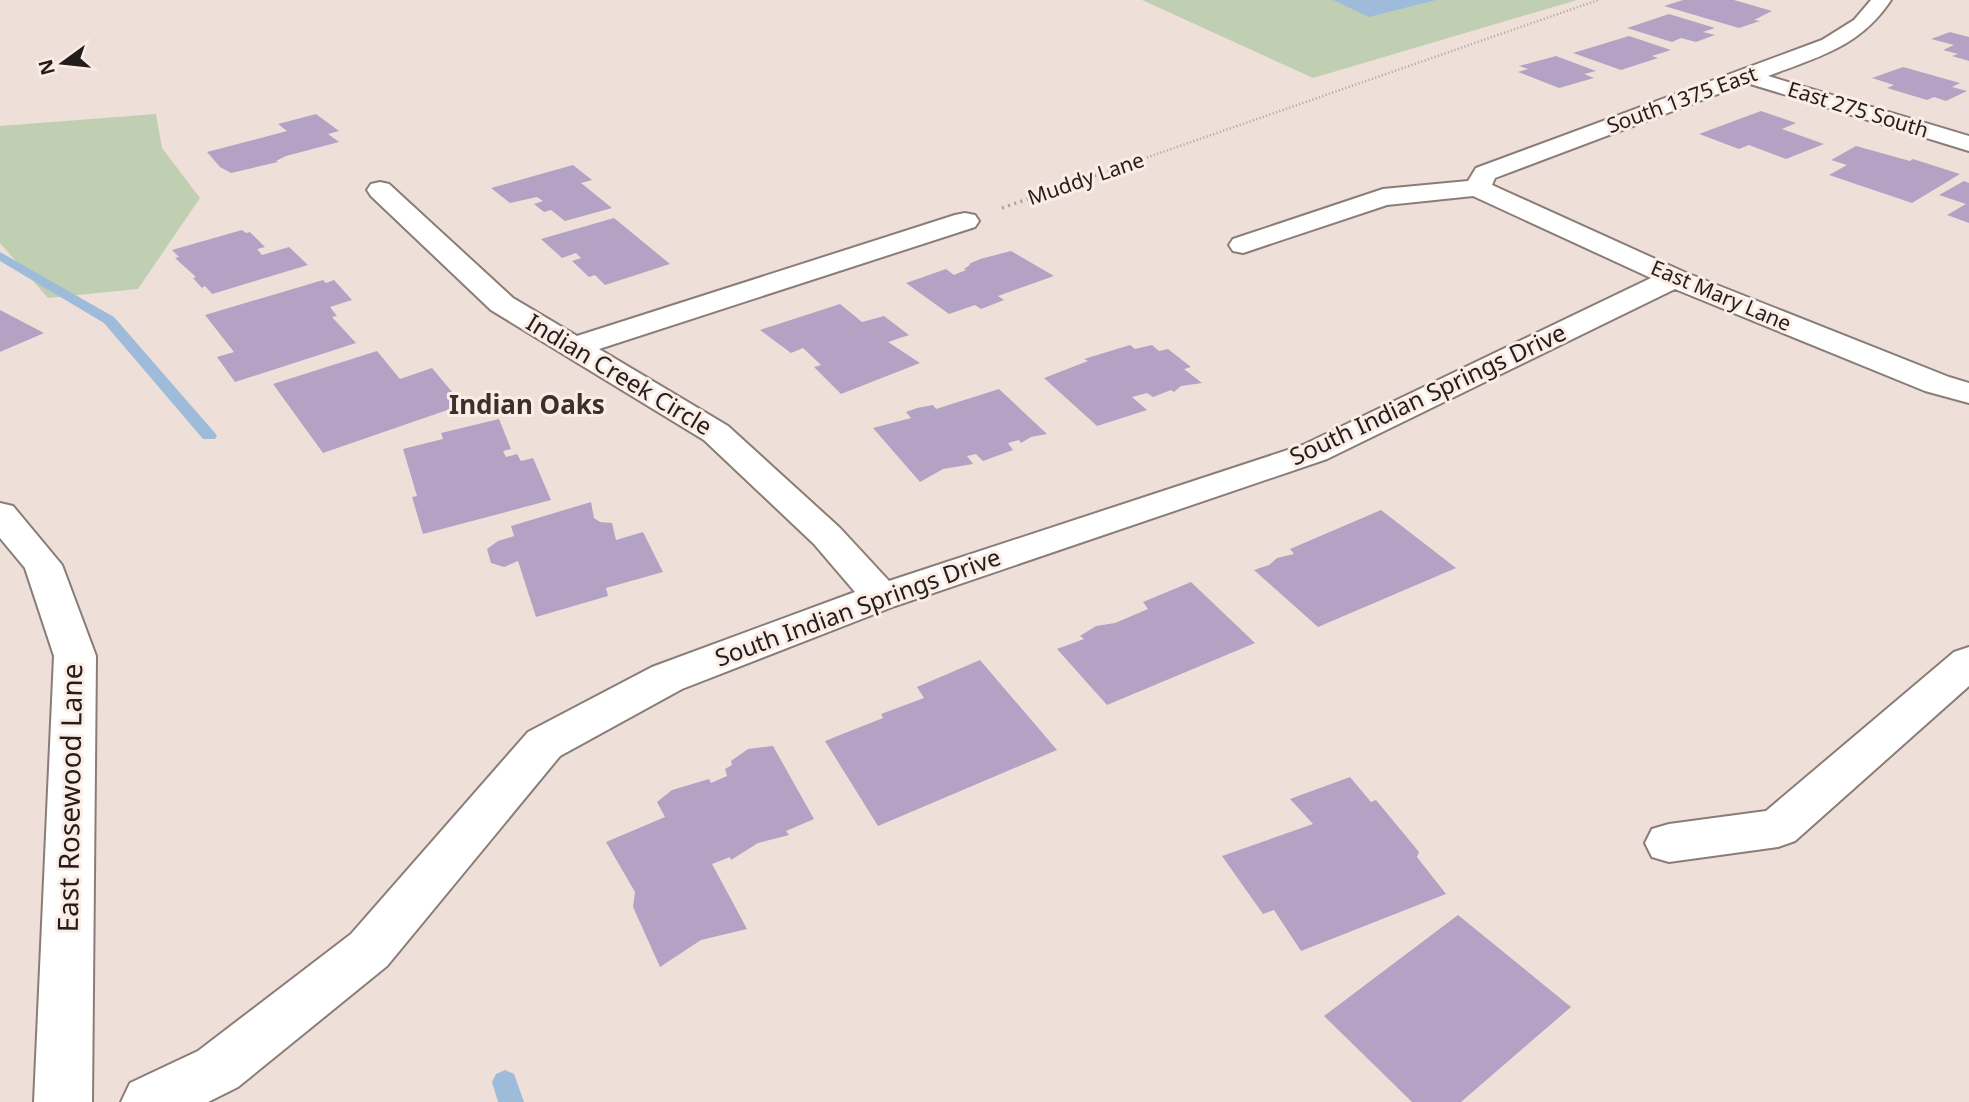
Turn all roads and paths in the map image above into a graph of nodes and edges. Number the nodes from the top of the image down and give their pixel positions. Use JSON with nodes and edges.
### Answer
{"nodes":[{"id":1,"x":1598,"y":0,"type":"edge"},
{"id":2,"x":1881,"y":0,"type":"edge"},
{"id":3,"x":1746,"y":76,"type":"junction"},
{"id":4,"x":1969,"y":144,"type":"edge"},
{"id":5,"x":1477,"y":188,"type":"junction"},
{"id":6,"x":380,"y":190,"type":"dead end"},
{"id":7,"x":965,"y":221,"type":"joint"},
{"id":8,"x":1243,"y":245,"type":"dead end"},
{"id":9,"x":1674,"y":278,"type":"junction"},
{"id":10,"x":571,"y":348,"type":"junction"},
{"id":11,"x":1969,"y":393,"type":"edge"},
{"id":12,"x":0,"y":514,"type":"edge"},
{"id":13,"x":881,"y":597,"type":"junction"},
{"id":14,"x":1969,"y":662,"type":"edge"},
{"id":15,"x":1669,"y":843,"type":"dead end"},
{"id":16,"x":63,"y":1102,"type":"edge"},
{"id":17,"x":150,"y":1102,"type":"edge"}],
"edges":[{"from":1,"to":7,"type":"path","name":"Muddy Lane"},
{"from":2,"to":3,"type":"street","name":"South 1375 East"},
{"from":3,"to":4,"type":"street","name":"East 275 South"},
{"from":3,"to":5,"type":"street","name":"South 1375 East"},
{"from":5,"to":8,"type":"street"},
{"from":5,"to":9,"type":"street","name":"East Mary Lane"},
{"from":6,"to":10,"type":"street","name":"Indian Creek Circle"},
{"from":7,"to":10,"type":"street"},
{"from":9,"to":11,"type":"street","name":"East Mary Lane"},
{"from":9,"to":13,"type":"street","name":"South Indian Springs Drive"},
{"from":10,"to":13,"type":"street","name":"Indian Creek Circle"},
{"from":12,"to":16,"type":"street","name":"East Rosewood Lane"},
{"from":13,"to":17,"type":"street","name":"South Indian Springs Drive"},
{"from":14,"to":15,"type":"street"}]}
